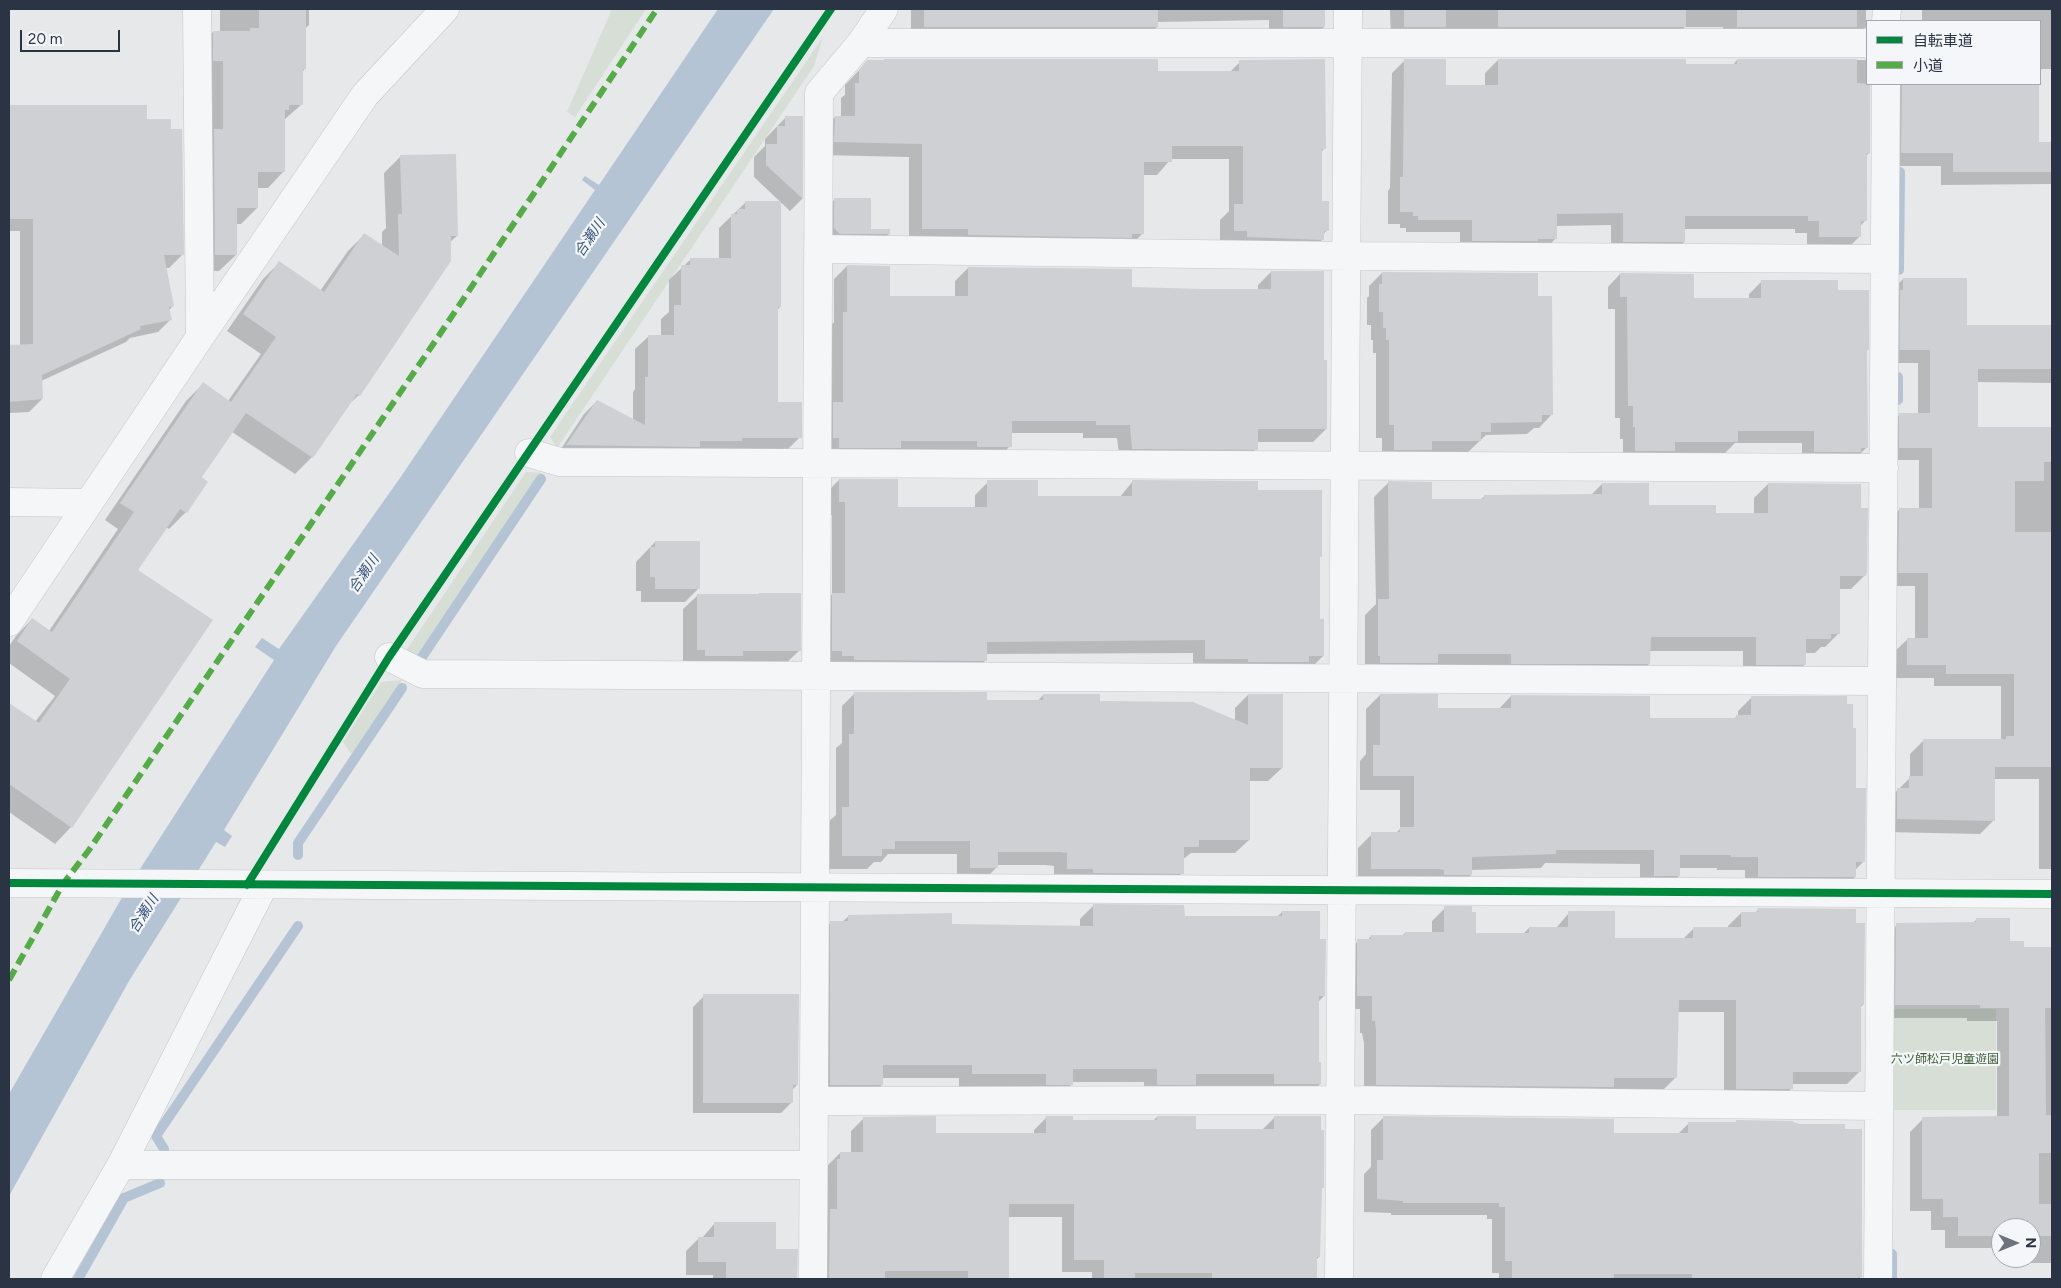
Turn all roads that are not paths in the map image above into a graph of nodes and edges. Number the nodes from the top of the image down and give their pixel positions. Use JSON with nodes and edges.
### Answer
{"nodes":[{"id":1,"x":198,"y":9,"type":"edge"},
{"id":2,"x":445,"y":9,"type":"edge"},
{"id":3,"x":884,"y":9,"type":"edge"},
{"id":4,"x":1348,"y":9,"type":"edge"},
{"id":5,"x":1348,"y":42,"type":"junction"},
{"id":6,"x":860,"y":43,"type":"junction"},
{"id":7,"x":1866,"y":43,"type":"edge"},
{"id":8,"x":1886,"y":85,"type":"edge"},
{"id":9,"x":818,"y":249,"type":"junction"},
{"id":10,"x":1346,"y":256,"type":"junction"},
{"id":11,"x":1885,"y":259,"type":"junction"},
{"id":12,"x":200,"y":337,"type":"junction"},
{"id":13,"x":529,"y":453,"type":"dead end"},
{"id":14,"x":817,"y":463,"type":"junction"},
{"id":15,"x":1345,"y":465,"type":"junction"},
{"id":16,"x":1884,"y":468,"type":"junction"},
{"id":17,"x":9,"y":502,"type":"edge"},
{"id":18,"x":88,"y":503,"type":"junction"},
{"id":19,"x":9,"y":622,"type":"edge"},
{"id":20,"x":389,"y":657,"type":"dead end"},
{"id":21,"x":816,"y":676,"type":"junction"},
{"id":22,"x":1344,"y":679,"type":"junction"},
{"id":23,"x":1882,"y":681,"type":"junction"},
{"id":24,"x":9,"y":883,"type":"edge"},
{"id":25,"x":264,"y":885,"type":"junction"},
{"id":26,"x":815,"y":888,"type":"junction"},
{"id":27,"x":1342,"y":890,"type":"junction"},
{"id":28,"x":1881,"y":893,"type":"junction"},
{"id":29,"x":2052,"y":894,"type":"edge"},
{"id":30,"x":1341,"y":1100,"type":"junction"},
{"id":31,"x":814,"y":1101,"type":"junction"},
{"id":32,"x":1879,"y":1106,"type":"junction"},
{"id":33,"x":121,"y":1165,"type":"junction"},
{"id":34,"x":813,"y":1165,"type":"junction"},
{"id":35,"x":55,"y":1279,"type":"edge"},
{"id":36,"x":813,"y":1279,"type":"edge"},
{"id":37,"x":1340,"y":1279,"type":"edge"},
{"id":38,"x":1878,"y":1279,"type":"edge"}],
"edges":[{"from":1,"to":12,"type":"street"},
{"from":2,"to":12,"type":"street"},
{"from":3,"to":6,"type":"street"},
{"from":4,"to":5,"type":"street"},
{"from":5,"to":6,"type":"street"},
{"from":5,"to":7,"type":"street"},
{"from":5,"to":10,"type":"street"},
{"from":6,"to":9,"type":"street"},
{"from":8,"to":11,"type":"street"},
{"from":9,"to":10,"type":"street"},
{"from":9,"to":14,"type":"street"},
{"from":10,"to":11,"type":"street"},
{"from":10,"to":15,"type":"street"},
{"from":11,"to":16,"type":"street"},
{"from":12,"to":18,"type":"street"},
{"from":13,"to":14,"type":"street"},
{"from":14,"to":15,"type":"street"},
{"from":14,"to":21,"type":"street"},
{"from":15,"to":16,"type":"street"},
{"from":15,"to":22,"type":"street"},
{"from":16,"to":23,"type":"street"},
{"from":17,"to":18,"type":"street"},
{"from":18,"to":19,"type":"street"},
{"from":20,"to":21,"type":"street"},
{"from":21,"to":22,"type":"street"},
{"from":21,"to":26,"type":"street"},
{"from":22,"to":23,"type":"street"},
{"from":22,"to":27,"type":"street"},
{"from":23,"to":28,"type":"street"},
{"from":24,"to":25,"type":"street"},
{"from":25,"to":26,"type":"street"},
{"from":25,"to":33,"type":"street"},
{"from":26,"to":27,"type":"street"},
{"from":26,"to":31,"type":"street"},
{"from":27,"to":28,"type":"street"},
{"from":27,"to":30,"type":"street"},
{"from":28,"to":29,"type":"street"},
{"from":28,"to":32,"type":"street"},
{"from":30,"to":31,"type":"street"},
{"from":30,"to":32,"type":"street"},
{"from":30,"to":37,"type":"street"},
{"from":31,"to":34,"type":"street"},
{"from":32,"to":38,"type":"street"},
{"from":33,"to":34,"type":"street"},
{"from":33,"to":35,"type":"street"},
{"from":34,"to":36,"type":"street"}]}
